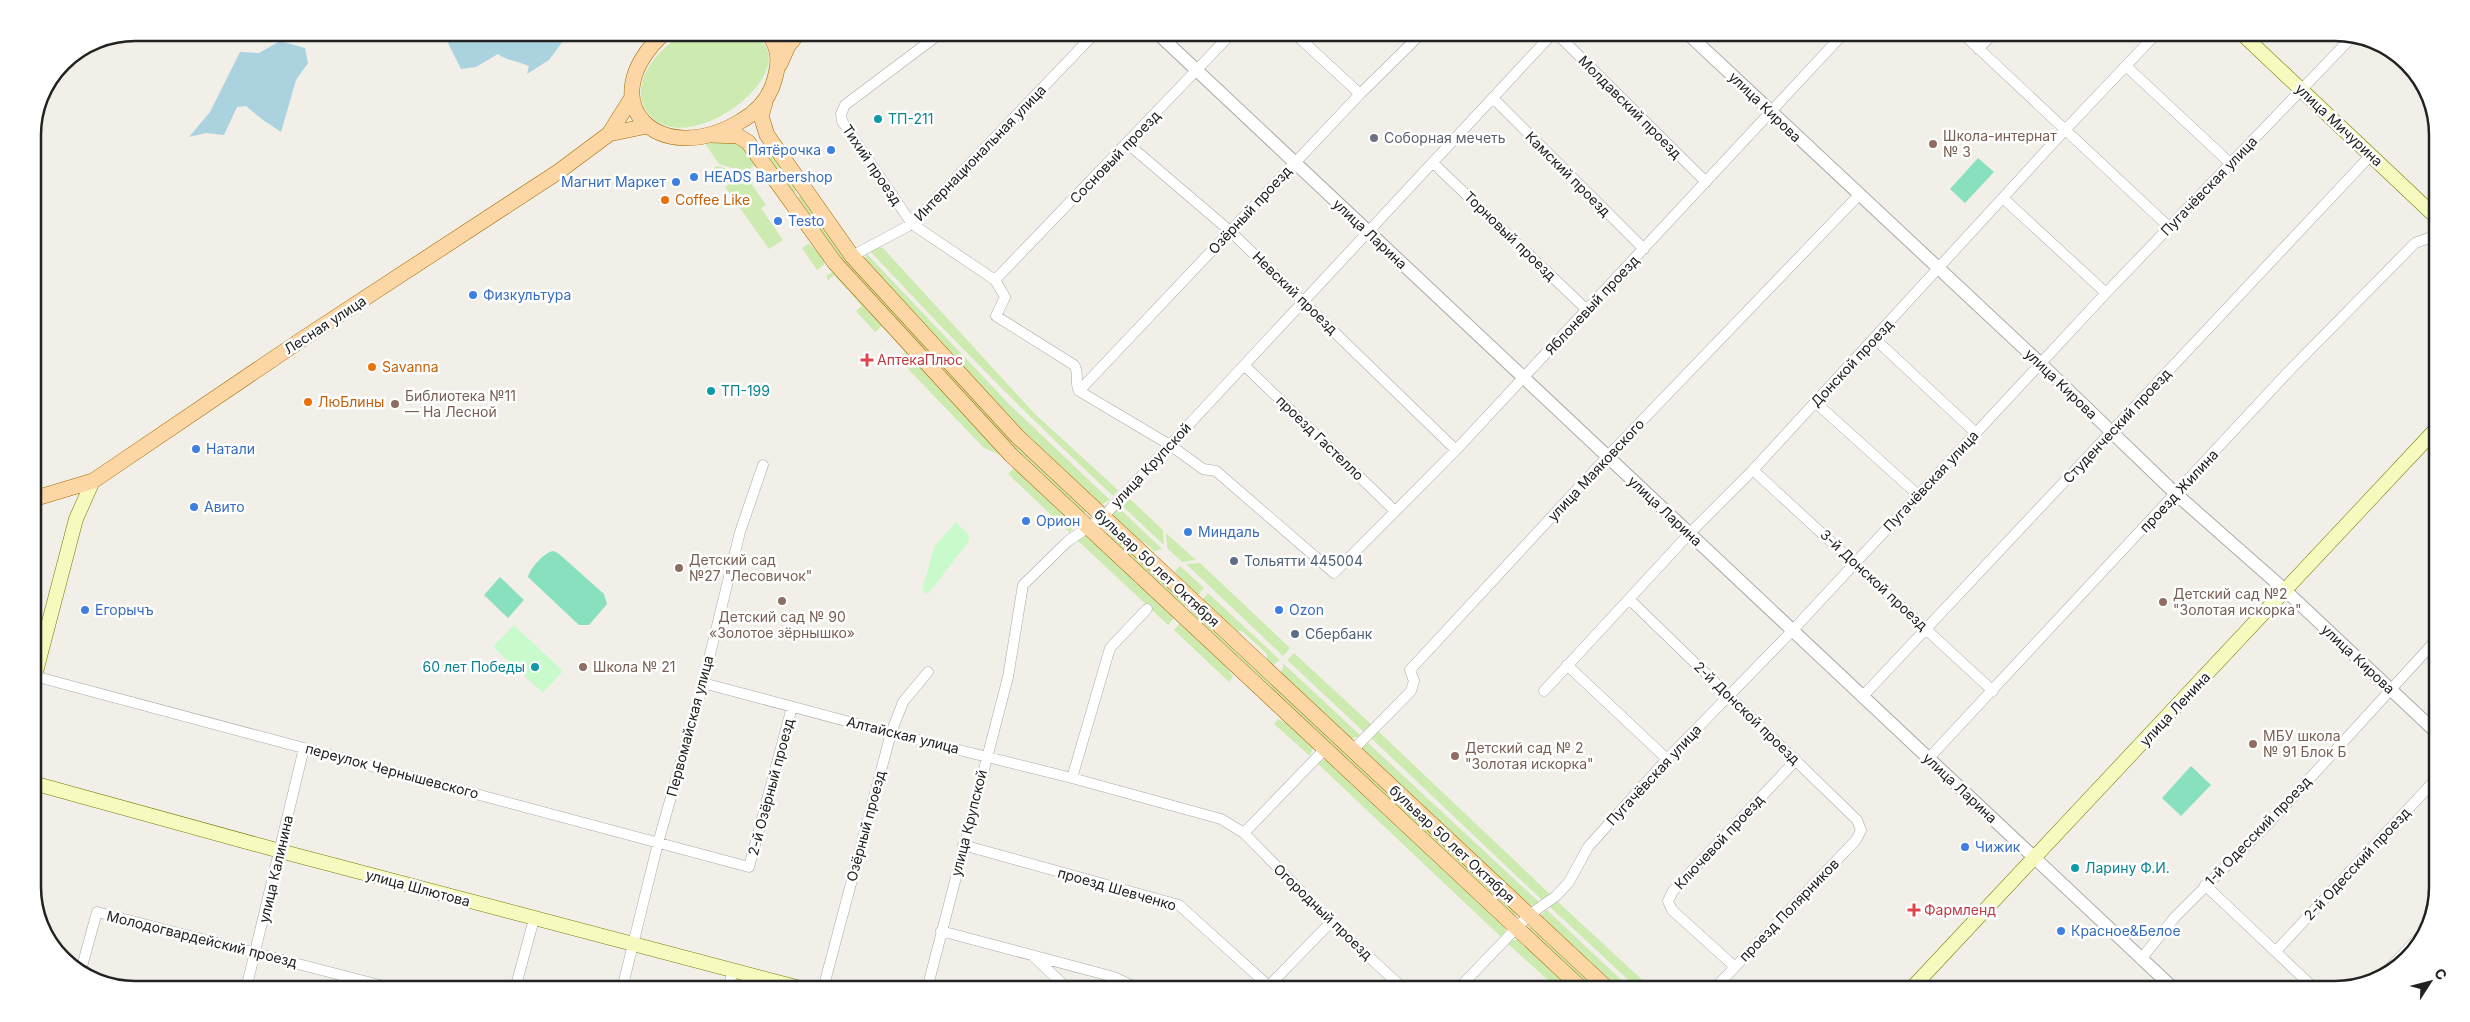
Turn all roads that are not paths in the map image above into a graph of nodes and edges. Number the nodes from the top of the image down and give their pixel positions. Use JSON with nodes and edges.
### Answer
{"nodes":[{"id":1,"x":657,"y":41,"type":"edge"},
{"id":2,"x":774,"y":41,"type":"edge"},
{"id":3,"x":792,"y":41,"type":"edge"},
{"id":4,"x":930,"y":41,"type":"edge"},
{"id":5,"x":1087,"y":41,"type":"edge"},
{"id":6,"x":1165,"y":41,"type":"edge"},
{"id":7,"x":1224,"y":41,"type":"edge"},
{"id":8,"x":1303,"y":41,"type":"edge"},
{"id":9,"x":1413,"y":41,"type":"edge"},
{"id":10,"x":1547,"y":41,"type":"edge"},
{"id":11,"x":1564,"y":41,"type":"edge"},
{"id":12,"x":1695,"y":41,"type":"edge"},
{"id":13,"x":1835,"y":41,"type":"edge"},
{"id":14,"x":1970,"y":41,"type":"edge"},
{"id":15,"x":1986,"y":41,"type":"edge"},
{"id":16,"x":2150,"y":41,"type":"edge"},
{"id":17,"x":2250,"y":41,"type":"edge"},
{"id":18,"x":2347,"y":42,"type":"edge"},
{"id":19,"x":1978,"y":49,"type":"junction"},
{"id":20,"x":2126,"y":66,"type":"junction"},
{"id":21,"x":778,"y":67,"type":"junction"},
{"id":22,"x":1196,"y":70,"type":"junction"},
{"id":23,"x":2302,"y":90,"type":"junction"},
{"id":24,"x":1360,"y":94,"type":"junction"},
{"id":25,"x":1493,"y":98,"type":"junction"},
{"id":26,"x":632,"y":99,"type":"junction"},
{"id":27,"x":765,"y":103,"type":"junction"},
{"id":28,"x":1770,"y":113,"type":"junction"},
{"id":29,"x":647,"y":126,"type":"junction"},
{"id":30,"x":2065,"y":130,"type":"junction"},
{"id":31,"x":609,"y":134,"type":"junction"},
{"id":32,"x":711,"y":135,"type":"junction"},
{"id":33,"x":1128,"y":144,"type":"junction"},
{"id":34,"x":2371,"y":154,"type":"junction"},
{"id":35,"x":1294,"y":163,"type":"junction"},
{"id":36,"x":1433,"y":163,"type":"junction"},
{"id":37,"x":2230,"y":163,"type":"junction"},
{"id":38,"x":1706,"y":182,"type":"junction"},
{"id":39,"x":1858,"y":195,"type":"junction"},
{"id":40,"x":2003,"y":198,"type":"junction"},
{"id":41,"x":2429,"y":210,"type":"edge"},
{"id":42,"x":912,"y":224,"type":"junction"},
{"id":43,"x":2169,"y":227,"type":"junction"},
{"id":44,"x":1230,"y":231,"type":"junction"},
{"id":45,"x":1368,"y":232,"type":"junction"},
{"id":46,"x":2429,"y":238,"type":"edge"},
{"id":47,"x":1644,"y":249,"type":"junction"},
{"id":48,"x":852,"y":256,"type":"junction"},
{"id":49,"x":1938,"y":267,"type":"junction"},
{"id":50,"x":995,"y":280,"type":"junction"},
{"id":51,"x":2106,"y":293,"type":"junction"},
{"id":52,"x":1304,"y":301,"type":"junction"},
{"id":53,"x":1587,"y":310,"type":"junction"},
{"id":54,"x":1875,"y":338,"type":"junction"},
{"id":55,"x":1244,"y":365,"type":"junction"},
{"id":56,"x":2042,"y":365,"type":"junction"},
{"id":57,"x":1523,"y":378,"type":"junction"},
{"id":58,"x":1080,"y":391,"type":"junction"},
{"id":59,"x":1815,"y":402,"type":"junction"},
{"id":60,"x":2112,"y":432,"type":"junction"},
{"id":61,"x":1976,"y":433,"type":"junction"},
{"id":62,"x":2429,"y":437,"type":"edge"},
{"id":63,"x":1170,"y":445,"type":"junction"},
{"id":64,"x":1456,"y":450,"type":"junction"},
{"id":65,"x":1607,"y":457,"type":"junction"},
{"id":66,"x":763,"y":465,"type":"dead end"},
{"id":67,"x":1753,"y":470,"type":"junction"},
{"id":68,"x":94,"y":481,"type":"junction"},
{"id":69,"x":1918,"y":494,"type":"junction"},
{"id":70,"x":2176,"y":494,"type":"junction"},
{"id":71,"x":41,"y":497,"type":"edge"},
{"id":72,"x":1395,"y":511,"type":"junction"},
{"id":73,"x":1102,"y":518,"type":"junction"},
{"id":74,"x":1088,"y":527,"type":"junction"},
{"id":75,"x":1689,"y":534,"type":"junction"},
{"id":76,"x":1855,"y":562,"type":"junction"},
{"id":77,"x":2286,"y":591,"type":"junction"},
{"id":78,"x":1629,"y":599,"type":"junction"},
{"id":79,"x":1147,"y":609,"type":"dead end"},
{"id":80,"x":1926,"y":628,"type":"junction"},
{"id":81,"x":1792,"y":631,"type":"junction"},
{"id":82,"x":2429,"y":648,"type":"edge"},
{"id":83,"x":41,"y":652,"type":"edge"},
{"id":84,"x":1567,"y":665,"type":"junction"},
{"id":85,"x":928,"y":672,"type":"dead end"},
{"id":86,"x":41,"y":681,"type":"edge"},
{"id":87,"x":703,"y":683,"type":"junction"},
{"id":88,"x":2390,"y":689,"type":"junction"},
{"id":89,"x":1544,"y":691,"type":"dead end"},
{"id":90,"x":1993,"y":691,"type":"junction"},
{"id":91,"x":1728,"y":696,"type":"junction"},
{"id":92,"x":1862,"y":696,"type":"junction"},
{"id":93,"x":792,"y":707,"type":"junction"},
{"id":94,"x":2429,"y":725,"type":"edge"},
{"id":95,"x":891,"y":733,"type":"junction"},
{"id":96,"x":304,"y":748,"type":"junction"},
{"id":97,"x":1325,"y":749,"type":"junction"},
{"id":98,"x":1352,"y":751,"type":"junction"},
{"id":99,"x":986,"y":756,"type":"junction"},
{"id":100,"x":1667,"y":759,"type":"junction"},
{"id":101,"x":1928,"y":759,"type":"junction"},
{"id":102,"x":1796,"y":760,"type":"junction"},
{"id":103,"x":1072,"y":778,"type":"junction"},
{"id":104,"x":41,"y":785,"type":"edge"},
{"id":105,"x":2429,"y":788,"type":"edge"},
{"id":106,"x":1861,"y":830,"type":"joint"},
{"id":107,"x":1244,"y":833,"type":"junction"},
{"id":108,"x":658,"y":843,"type":"junction"},
{"id":109,"x":963,"y":845,"type":"junction"},
{"id":110,"x":280,"y":851,"type":"junction"},
{"id":111,"x":2035,"y":859,"type":"junction"},
{"id":112,"x":750,"y":867,"type":"joint"},
{"id":113,"x":2205,"y":885,"type":"junction"},
{"id":114,"x":1528,"y":915,"type":"junction"},
{"id":115,"x":534,"y":919,"type":"junction"},
{"id":116,"x":1331,"y":922,"type":"junction"},
{"id":117,"x":1516,"y":928,"type":"junction"},
{"id":118,"x":941,"y":932,"type":"junction"},
{"id":119,"x":633,"y":944,"type":"junction"},
{"id":120,"x":2276,"y":951,"type":"junction"},
{"id":121,"x":256,"y":953,"type":"junction"},
{"id":122,"x":1033,"y":956,"type":"junction"},
{"id":123,"x":2141,"y":959,"type":"junction"},
{"id":124,"x":83,"y":964,"type":"edge"},
{"id":125,"x":1734,"y":966,"type":"junction"},
{"id":126,"x":733,"y":970,"type":"junction"},
{"id":127,"x":248,"y":981,"type":"edge"},
{"id":128,"x":361,"y":981,"type":"edge"},
{"id":129,"x":517,"y":981,"type":"edge"},
{"id":130,"x":624,"y":981,"type":"edge"},
{"id":131,"x":730,"y":981,"type":"edge"},
{"id":132,"x":772,"y":981,"type":"edge"},
{"id":133,"x":825,"y":981,"type":"edge"},
{"id":134,"x":928,"y":981,"type":"edge"},
{"id":135,"x":1059,"y":981,"type":"edge"},
{"id":136,"x":1122,"y":981,"type":"edge"},
{"id":137,"x":1260,"y":981,"type":"edge"},
{"id":138,"x":1276,"y":981,"type":"edge"},
{"id":139,"x":1394,"y":981,"type":"edge"},
{"id":140,"x":1466,"y":981,"type":"edge"},
{"id":141,"x":1572,"y":981,"type":"edge"},
{"id":142,"x":1598,"y":981,"type":"edge"},
{"id":143,"x":1722,"y":981,"type":"edge"},
{"id":144,"x":1920,"y":981,"type":"edge"},
{"id":145,"x":2164,"y":981,"type":"edge"},
{"id":146,"x":2307,"y":981,"type":"edge"}],
"edges":[{"from":1,"to":26,"type":"main road"},
{"from":2,"to":21,"type":"main road"},
{"from":3,"to":21,"type":"main road"},
{"from":4,"to":42,"type":"street","name":"Тихий проезд"},
{"from":5,"to":42,"type":"street","name":"Интернациональная улица"},
{"from":6,"to":22,"type":"street","name":"улица Ларина"},
{"from":7,"to":22,"type":"street","name":"Сосновый проезд"},
{"from":8,"to":24,"type":"street"},
{"from":9,"to":24,"type":"street","name":"Озёрный проезд"},
{"from":10,"to":25,"type":"street","name":"улица Крупской"},
{"from":11,"to":38,"type":"street","name":"Молдавский проезд"},
{"from":12,"to":28,"type":"street","name":"улица Кирова"},
{"from":13,"to":28,"type":"street","name":"Яблоневый проезд"},
{"from":14,"to":19,"type":"street"},
{"from":15,"to":19,"type":"street"},
{"from":16,"to":20,"type":"street","name":"Донской проезд"},
{"from":17,"to":23,"type":"main road","name":"улица Мичурина"},
{"from":18,"to":23,"type":"street","name":"Пугачёвская улица"},
{"from":19,"to":30,"type":"street"},
{"from":20,"to":30,"type":"street","name":"Донской проезд"},
{"from":20,"to":37,"type":"street"},
{"from":21,"to":27,"type":"main road"},
{"from":22,"to":33,"type":"street","name":"Сосновый проезд"},
{"from":22,"to":35,"type":"street","name":"улица Ларина"},
{"from":23,"to":34,"type":"main road","name":"улица Мичурина"},
{"from":23,"to":37,"type":"street","name":"Пугачёвская улица"},
{"from":24,"to":35,"type":"street","name":"Озёрный проезд"},
{"from":25,"to":36,"type":"street","name":"улица Крупской"},
{"from":25,"to":47,"type":"street","name":"Камский проезд"},
{"from":26,"to":29,"type":"main road"},
{"from":26,"to":31,"type":"main road","name":"Лесная улица"},
{"from":27,"to":32,"type":"main road"},
{"from":27,"to":48,"type":"main road","name":"бульвар 50 лет Октября"},
{"from":28,"to":38,"type":"street","name":"Яблоневый проезд"},
{"from":28,"to":39,"type":"street","name":"улица Кирова"},
{"from":29,"to":31,"type":"main road","name":"Лесная улица"},
{"from":29,"to":32,"type":"main road"},
{"from":30,"to":40,"type":"street","name":"Донской проезд"},
{"from":30,"to":43,"type":"street"},
{"from":31,"to":68,"type":"main road","name":"Лесная улица"},
{"from":32,"to":74,"type":"main road","name":"бульвар 50 лет Октября"},
{"from":33,"to":44,"type":"street","name":"Невский проезд"},
{"from":33,"to":50,"type":"street","name":"Сосновый проезд"},
{"from":34,"to":41,"type":"main road","name":"улица Мичурина"},
{"from":34,"to":60,"type":"street","name":"Студенческий проезд"},
{"from":35,"to":44,"type":"street","name":"Озёрный проезд"},
{"from":35,"to":45,"type":"street","name":"улица Ларина"},
{"from":36,"to":45,"type":"street","name":"улица Крупской"},
{"from":36,"to":53,"type":"street","name":"Торновый проезд"},
{"from":37,"to":43,"type":"street","name":"Пугачёвская улица"},
{"from":38,"to":47,"type":"street","name":"Яблоневый проезд"},
{"from":39,"to":49,"type":"street","name":"улица Кирова"},
{"from":39,"to":65,"type":"street","name":"улица Маяковского"},
{"from":40,"to":49,"type":"street","name":"Донской проезд"},
{"from":40,"to":51,"type":"street"},
{"from":42,"to":48,"type":"street","name":"Интернациональная улица"},
{"from":42,"to":50,"type":"street"},
{"from":43,"to":51,"type":"street","name":"Пугачёвская улица"},
{"from":44,"to":52,"type":"street","name":"Невский проезд"},
{"from":44,"to":58,"type":"street","name":"Озёрный проезд"},
{"from":45,"to":52,"type":"street","name":"улица Крупской"},
{"from":45,"to":57,"type":"street","name":"улица Ларина"},
{"from":46,"to":70,"type":"street","name":"проезд Жилина"},
{"from":47,"to":53,"type":"street","name":"Яблоневый проезд"},
{"from":48,"to":73,"type":"main road","name":"бульвар 50 лет Октября"},
{"from":49,"to":54,"type":"street","name":"Донской проезд"},
{"from":49,"to":56,"type":"street","name":"улица Кирова"},
{"from":50,"to":58,"type":"street"},
{"from":51,"to":56,"type":"street","name":"Пугачёвская улица"},
{"from":52,"to":55,"type":"street","name":"улица Крупской"},
{"from":52,"to":64,"type":"street","name":"Невский проезд"},
{"from":53,"to":57,"type":"street","name":"Яблоневый проезд"},
{"from":54,"to":59,"type":"street","name":"Донской проезд"},
{"from":54,"to":61,"type":"street"},
{"from":55,"to":63,"type":"street","name":"улица Крупской"},
{"from":55,"to":72,"type":"street","name":"проезд Гастелло"},
{"from":56,"to":60,"type":"street","name":"улица Кирова"},
{"from":56,"to":61,"type":"street","name":"Пугачёвская улица"},
{"from":57,"to":64,"type":"street","name":"Яблоневый проезд"},
{"from":57,"to":65,"type":"street","name":"улица Ларина"},
{"from":58,"to":63,"type":"street"},
{"from":59,"to":67,"type":"street","name":"Донской проезд"},
{"from":59,"to":69,"type":"street"},
{"from":60,"to":70,"type":"street","name":"улица Кирова"},
{"from":60,"to":80,"type":"street","name":"Студенческий проезд"},
{"from":61,"to":69,"type":"street","name":"Пугачёвская улица"},
{"from":62,"to":77,"type":"main road","name":"улица Ленина"},
{"from":63,"to":72,"type":"street","name":"Яблоневый проезд"},
{"from":63,"to":73,"type":"street","name":"улица Крупской"},
{"from":64,"to":72,"type":"street","name":"Яблоневый проезд"},
{"from":65,"to":75,"type":"street","name":"улица Ларина"},
{"from":65,"to":98,"type":"street","name":"улица Маяковского"},
{"from":66,"to":87,"type":"street","name":"Первомайская улица"},
{"from":67,"to":75,"type":"street","name":"Донской проезд"},
{"from":67,"to":76,"type":"street","name":"3-й Донской проезд"},
{"from":68,"to":71,"type":"main road","name":"Лесная улица"},
{"from":68,"to":83,"type":"main road"},
{"from":69,"to":76,"type":"street","name":"Пугачёвская улица"},
{"from":70,"to":77,"type":"street","name":"улица Кирова"},
{"from":70,"to":90,"type":"street","name":"проезд Жилина"},
{"from":73,"to":74,"type":"street","name":"улица Крупской"},
{"from":73,"to":98,"type":"main road","name":"бульвар 50 лет Октября"},
{"from":74,"to":97,"type":"main road","name":"бульвар 50 лет Октября"},
{"from":74,"to":99,"type":"street","name":"улица Крупской"},
{"from":75,"to":78,"type":"street","name":"Донской проезд"},
{"from":75,"to":81,"type":"street","name":"улица Ларина"},
{"from":76,"to":80,"type":"street","name":"3-й Донской проезд"},
{"from":76,"to":81,"type":"street","name":"Пугачёвская улица"},
{"from":77,"to":88,"type":"street","name":"улица Кирова"},
{"from":77,"to":111,"type":"main road","name":"улица Ленина"},
{"from":78,"to":84,"type":"street","name":"Донской проезд"},
{"from":78,"to":91,"type":"street","name":"2-й Донской проезд"},
{"from":79,"to":103,"type":"street"},
{"from":80,"to":90,"type":"street","name":"3-й Донской проезд"},
{"from":80,"to":92,"type":"street","name":"Студенческий проезд"},
{"from":81,"to":91,"type":"street","name":"Пугачёвская улица"},
{"from":81,"to":92,"type":"street","name":"улица Ларина"},
{"from":82,"to":88,"type":"street","name":"1-й Одесский проезд"},
{"from":84,"to":89,"type":"street","name":"Донской проезд"},
{"from":84,"to":100,"type":"street"},
{"from":85,"to":95,"type":"street","name":"Озёрный проезд"},
{"from":86,"to":96,"type":"street","name":"переулок Чернышевского"},
{"from":87,"to":93,"type":"street","name":"Алтайская улица"},
{"from":87,"to":108,"type":"street","name":"Первомайская улица"},
{"from":88,"to":94,"type":"street","name":"улица Кирова"},
{"from":88,"to":113,"type":"street","name":"1-й Одесский проезд"},
{"from":90,"to":101,"type":"street","name":"проезд Жилина"},
{"from":91,"to":100,"type":"street","name":"Пугачёвская улица"},
{"from":91,"to":102,"type":"street","name":"2-й Донской проезд"},
{"from":92,"to":101,"type":"street","name":"улица Ларина"},
{"from":93,"to":95,"type":"street","name":"Алтайская улица"},
{"from":93,"to":112,"type":"street","name":"2-й Озёрный проезд"},
{"from":95,"to":99,"type":"street","name":"Алтайская улица"},
{"from":95,"to":133,"type":"street","name":"Озёрный проезд"},
{"from":96,"to":108,"type":"street","name":"переулок Чернышевского"},
{"from":96,"to":110,"type":"street","name":"улица Калинина"},
{"from":97,"to":107,"type":"street"},
{"from":97,"to":117,"type":"main road","name":"бульвар 50 лет Октября"},
{"from":98,"to":114,"type":"main road","name":"бульвар 50 лет Октября"},
{"from":99,"to":103,"type":"street","name":"Алтайская улица"},
{"from":99,"to":109,"type":"street","name":"улица Крупской"},
{"from":100,"to":114,"type":"street","name":"Пугачёвская улица"},
{"from":101,"to":111,"type":"street","name":"улица Ларина"},
{"from":102,"to":106,"type":"street","name":"2-й Донской проезд"},
{"from":102,"to":125,"type":"street","name":"Ключевой проезд"},
{"from":103,"to":107,"type":"street","name":"Алтайская улица"},
{"from":104,"to":110,"type":"main road","name":"улица Шлютова"},
{"from":105,"to":120,"type":"street","name":"2-й Одесский проезд"},
{"from":106,"to":125,"type":"street","name":"проезд Полярников"},
{"from":107,"to":116,"type":"street","name":"Огородный проезд"},
{"from":108,"to":112,"type":"street","name":"переулок Чернышевского"},
{"from":108,"to":119,"type":"street","name":"Первомайская улица"},
{"from":109,"to":118,"type":"street","name":"улица Крупской"},
{"from":109,"to":137,"type":"street","name":"проезд Шевченко"},
{"from":110,"to":115,"type":"main road","name":"улица Шлютова"},
{"from":110,"to":121,"type":"street","name":"улица Калинина"},
{"from":111,"to":123,"type":"street","name":"улица Ларина"},
{"from":111,"to":144,"type":"main road","name":"улица Ленина"},
{"from":113,"to":120,"type":"street"},
{"from":113,"to":123,"type":"street","name":"1-й Одесский проезд"},
{"from":114,"to":117,"type":"street","name":"Пугачёвская улица"},
{"from":114,"to":142,"type":"main road","name":"бульвар 50 лет Октября"},
{"from":115,"to":119,"type":"main road","name":"улица Шлютова"},
{"from":115,"to":129,"type":"street"},
{"from":116,"to":138,"type":"street"},
{"from":116,"to":139,"type":"street","name":"Огородный проезд"},
{"from":117,"to":140,"type":"street"},
{"from":117,"to":141,"type":"main road","name":"бульвар 50 лет Октября"},
{"from":118,"to":122,"type":"street"},
{"from":118,"to":134,"type":"street","name":"улица Крупской"},
{"from":119,"to":126,"type":"main road","name":"улица Шлютова"},
{"from":119,"to":130,"type":"street","name":"Первомайская улица"},
{"from":120,"to":146,"type":"street"},
{"from":121,"to":124,"type":"street","name":"Молодогвардейский проезд"},
{"from":121,"to":127,"type":"street","name":"улица Калинина"},
{"from":121,"to":128,"type":"street","name":"Молодогвардейский проезд"},
{"from":122,"to":135,"type":"street"},
{"from":122,"to":136,"type":"street"},
{"from":123,"to":145,"type":"street","name":"улица Ларина"},
{"from":125,"to":143,"type":"street","name":"проезд Полярников"},
{"from":126,"to":131,"type":"street"},
{"from":126,"to":132,"type":"main road","name":"улица Шлютова"}]}
